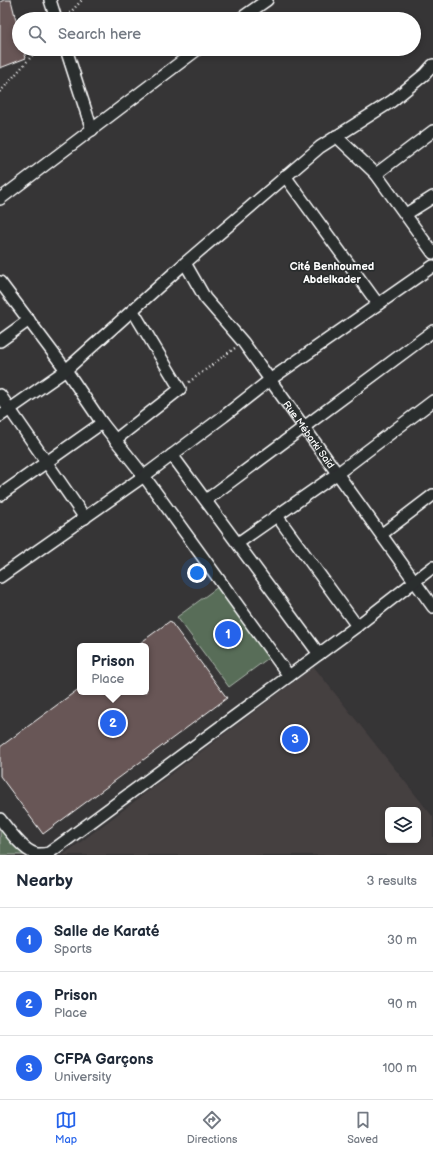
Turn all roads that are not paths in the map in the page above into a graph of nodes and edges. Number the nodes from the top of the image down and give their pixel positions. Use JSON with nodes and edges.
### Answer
{"nodes":[{"id":1,"x":50,"y":0,"type":"edge"},
{"id":2,"x":267,"y":0,"type":"edge"},
{"id":3,"x":54,"y":12,"type":"edge"},
{"id":4,"x":250,"y":12,"type":"edge"},
{"id":5,"x":68,"y":56,"type":"edge"},
{"id":6,"x":189,"y":56,"type":"edge"},
{"id":7,"x":433,"y":65,"type":"edge"},
{"id":8,"x":92,"y":130,"type":"junction"},
{"id":9,"x":433,"y":131,"type":"edge"},
{"id":10,"x":336,"y":136,"type":"junction"},
{"id":11,"x":376,"y":174,"type":"junction"},
{"id":12,"x":285,"y":176,"type":"junction"},
{"id":13,"x":433,"y":197,"type":"edge"},
{"id":14,"x":0,"y":199,"type":"edge"},
{"id":15,"x":406,"y":214,"type":"junction"},
{"id":16,"x":433,"y":253,"type":"edge"},
{"id":17,"x":185,"y":263,"type":"junction"},
{"id":18,"x":433,"y":266,"type":"edge"},
{"id":19,"x":0,"y":282,"type":"edge"},
{"id":20,"x":378,"y":304,"type":"junction"},
{"id":21,"x":133,"y":311,"type":"junction"},
{"id":22,"x":29,"y":320,"type":"junction"},
{"id":23,"x":433,"y":331,"type":"edge"},
{"id":24,"x":0,"y":342,"type":"edge"},
{"id":25,"x":66,"y":370,"type":"junction"},
{"id":26,"x":270,"y":379,"type":"junction"},
{"id":27,"x":0,"y":395,"type":"edge"},
{"id":28,"x":433,"y":402,"type":"edge"},
{"id":29,"x":10,"y":409,"type":"junction"},
{"id":30,"x":0,"y":416,"type":"edge"},
{"id":31,"x":102,"y":423,"type":"junction"},
{"id":32,"x":304,"y":426,"type":"junction"},
{"id":33,"x":115,"y":440,"type":"junction"},
{"id":34,"x":172,"y":455,"type":"junction"},
{"id":35,"x":47,"y":462,"type":"junction"},
{"id":36,"x":338,"y":473,"type":"junction"},
{"id":37,"x":144,"y":476,"type":"junction"},
{"id":38,"x":0,"y":495,"type":"edge"},
{"id":39,"x":433,"y":495,"type":"edge"},
{"id":40,"x":206,"y":500,"type":"junction"},
{"id":41,"x":277,"y":516,"type":"junction"},
{"id":42,"x":85,"y":518,"type":"junction"},
{"id":43,"x":382,"y":534,"type":"junction"},
{"id":44,"x":238,"y":543,"type":"junction"},
{"id":45,"x":433,"y":567,"type":"edge"},
{"id":46,"x":0,"y":577,"type":"edge"},
{"id":47,"x":415,"y":581,"type":"junction"},
{"id":48,"x":433,"y":606,"type":"edge"},
{"id":49,"x":357,"y":626,"type":"junction"},
{"id":50,"x":319,"y":654,"type":"junction"},
{"id":51,"x":289,"y":676,"type":"junction"},
{"id":52,"x":0,"y":819,"type":"edge"}],
"edges":[{"from":1,"to":3,"type":"street"},
{"from":2,"to":4,"type":"street"},
{"from":5,"to":8,"type":"street"},
{"from":6,"to":8,"type":"street"},
{"from":7,"to":10,"type":"street"},
{"from":8,"to":14,"type":"street"},
{"from":9,"to":11,"type":"street"},
{"from":10,"to":11,"type":"street"},
{"from":10,"to":12,"type":"street"},
{"from":11,"to":15,"type":"street"},
{"from":12,"to":17,"type":"street"},
{"from":12,"to":20,"type":"street"},
{"from":13,"to":15,"type":"street"},
{"from":15,"to":16,"type":"street"},
{"from":17,"to":21,"type":"street"},
{"from":17,"to":26,"type":"street","name":"Rue Mébarki Saïd"},
{"from":18,"to":20,"type":"street"},
{"from":19,"to":22,"type":"street"},
{"from":20,"to":26,"type":"street"},
{"from":21,"to":25,"type":"street"},
{"from":21,"to":33,"type":"street"},
{"from":22,"to":24,"type":"street"},
{"from":22,"to":25,"type":"street"},
{"from":23,"to":32,"type":"street"},
{"from":25,"to":29,"type":"street"},
{"from":25,"to":31,"type":"street"},
{"from":26,"to":32,"type":"street","name":"Rue Mébarki Saïd"},
{"from":26,"to":34,"type":"street"},
{"from":27,"to":29,"type":"street"},
{"from":28,"to":36,"type":"street"},
{"from":29,"to":30,"type":"street"},
{"from":29,"to":35,"type":"street"},
{"from":31,"to":33,"type":"street"},
{"from":31,"to":35,"type":"street"},
{"from":32,"to":36,"type":"street","name":"Rue Mébarki Saïd"},
{"from":32,"to":40,"type":"street"},
{"from":33,"to":37,"type":"street"},
{"from":34,"to":37,"type":"street"},
{"from":34,"to":40,"type":"street"},
{"from":35,"to":38,"type":"street"},
{"from":35,"to":42,"type":"street"},
{"from":36,"to":41,"type":"street"},
{"from":36,"to":43,"type":"street","name":"Rue Mébarki Saïd"},
{"from":37,"to":42,"type":"street"},
{"from":37,"to":51,"type":"street"},
{"from":39,"to":43,"type":"street"},
{"from":40,"to":44,"type":"street"},
{"from":41,"to":44,"type":"street"},
{"from":41,"to":49,"type":"street"},
{"from":42,"to":46,"type":"street"},
{"from":43,"to":47,"type":"street","name":"Rue Mébarki Saïd"},
{"from":44,"to":50,"type":"street"},
{"from":45,"to":47,"type":"street"},
{"from":47,"to":48,"type":"street","name":"Rue Mébarki Saïd"},
{"from":47,"to":49,"type":"street"},
{"from":49,"to":50,"type":"street"},
{"from":50,"to":51,"type":"street"},
{"from":51,"to":52,"type":"street"}]}
